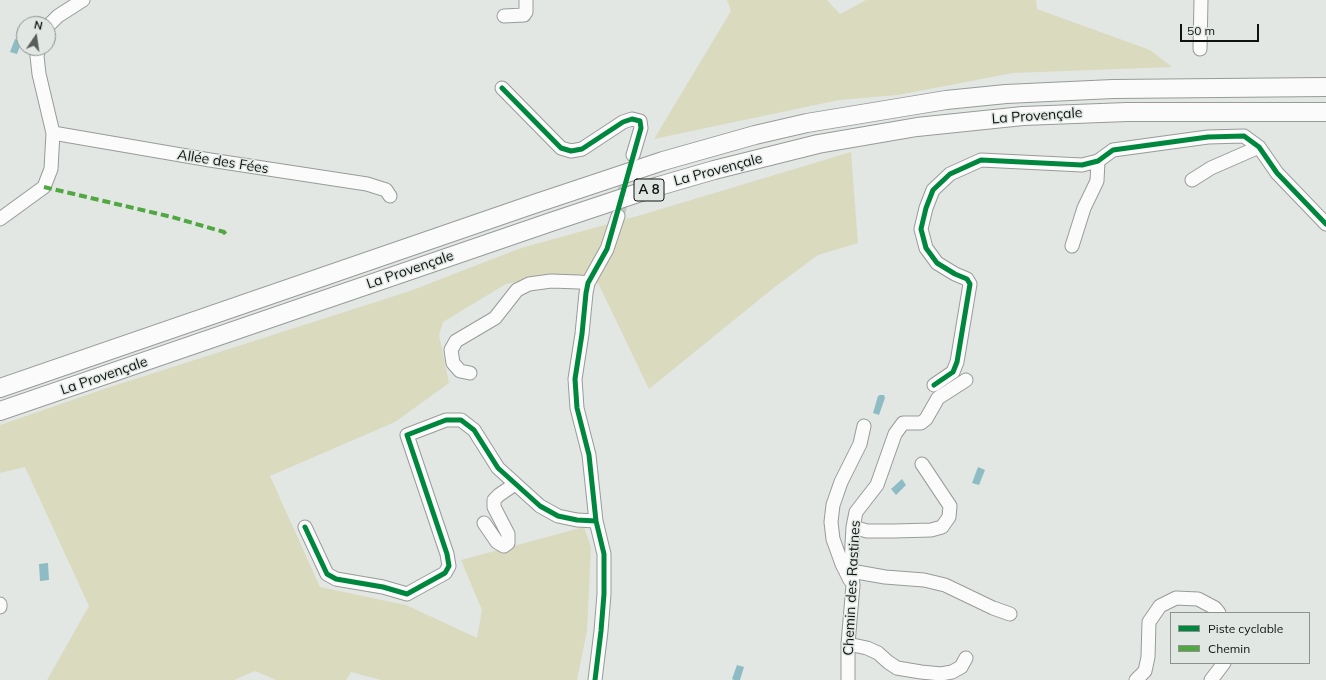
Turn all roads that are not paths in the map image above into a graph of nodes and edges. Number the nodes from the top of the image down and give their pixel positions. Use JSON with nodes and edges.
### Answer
{"nodes":[{"id":1,"x":82,"y":0,"type":"edge"},
{"id":2,"x":526,"y":0,"type":"edge"},
{"id":3,"x":1200,"y":0,"type":"edge"},
{"id":4,"x":504,"y":16,"type":"dead end"},
{"id":5,"x":56,"y":18,"type":"edge"},
{"id":6,"x":1200,"y":49,"type":"dead end"},
{"id":7,"x":37,"y":56,"type":"edge"},
{"id":8,"x":1326,"y":87,"type":"edge"},
{"id":9,"x":502,"y":88,"type":"dead end"},
{"id":10,"x":1326,"y":112,"type":"edge"},
{"id":11,"x":53,"y":133,"type":"junction"},
{"id":12,"x":1259,"y":147,"type":"junction"},
{"id":13,"x":633,"y":155,"type":"tunnel mouth"},
{"id":14,"x":1098,"y":161,"type":"junction"},
{"id":15,"x":1192,"y":180,"type":"dead end"},
{"id":16,"x":390,"y":196,"type":"dead end"},
{"id":17,"x":618,"y":216,"type":"tunnel mouth"},
{"id":18,"x":0,"y":219,"type":"edge"},
{"id":19,"x":1326,"y":224,"type":"edge"},
{"id":20,"x":1072,"y":246,"type":"dead end"},
{"id":21,"x":588,"y":283,"type":"junction"},
{"id":22,"x":470,"y":373,"type":"dead end"},
{"id":23,"x":966,"y":380,"type":"dead end"},
{"id":24,"x":934,"y":385,"type":"dead end"},
{"id":25,"x":0,"y":388,"type":"edge"},
{"id":26,"x":0,"y":411,"type":"edge"},
{"id":27,"x":864,"y":426,"type":"dead end"},
{"id":28,"x":922,"y":464,"type":"dead end"},
{"id":29,"x":515,"y":484,"type":"junction"},
{"id":30,"x":596,"y":521,"type":"junction"},
{"id":31,"x":484,"y":523,"type":"dead end"},
{"id":32,"x":305,"y":527,"type":"dead end"},
{"id":33,"x":853,"y":527,"type":"junction"},
{"id":34,"x":852,"y":571,"type":"junction"},
{"id":35,"x":853,"y":585,"type":"junction"},
{"id":36,"x":0,"y":604,"type":"edge"},
{"id":37,"x":0,"y":607,"type":"edge"},
{"id":38,"x":1218,"y":612,"type":"edge"},
{"id":39,"x":1010,"y":614,"type":"dead end"},
{"id":40,"x":848,"y":644,"type":"junction"},
{"id":41,"x":966,"y":658,"type":"dead end"},
{"id":42,"x":1223,"y":664,"type":"edge"},
{"id":43,"x":595,"y":680,"type":"edge"},
{"id":44,"x":848,"y":680,"type":"edge"},
{"id":45,"x":1136,"y":680,"type":"edge"},
{"id":46,"x":1211,"y":680,"type":"edge"}],
"edges":[{"from":1,"to":5,"type":"street"},
{"from":2,"to":4,"type":"street"},
{"from":3,"to":6,"type":"street"},
{"from":7,"to":11,"type":"street"},
{"from":8,"to":25,"type":"highway","name":"La Provençale","number":"A 8"},
{"from":9,"to":13,"type":"street"},
{"from":10,"to":26,"type":"highway","name":"La Provençale","number":"A 8"},
{"from":11,"to":16,"type":"street","name":"Allée des Fées"},
{"from":11,"to":18,"type":"street"},
{"from":12,"to":14,"type":"street"},
{"from":12,"to":15,"type":"street"},
{"from":12,"to":19,"type":"street"},
{"from":14,"to":20,"type":"street"},
{"from":14,"to":24,"type":"street"},
{"from":17,"to":21,"type":"street"},
{"from":21,"to":22,"type":"street"},
{"from":21,"to":30,"type":"street"},
{"from":23,"to":33,"type":"street","name":"Chemin des Rastines"},
{"from":27,"to":35,"type":"street"},
{"from":28,"to":33,"type":"street"},
{"from":29,"to":30,"type":"street"},
{"from":29,"to":31,"type":"street"},
{"from":29,"to":32,"type":"street"},
{"from":30,"to":43,"type":"street"},
{"from":33,"to":34,"type":"street","name":"Chemin des Rastines"},
{"from":34,"to":35,"type":"street","name":"Chemin des Rastines"},
{"from":34,"to":39,"type":"street"},
{"from":35,"to":40,"type":"street","name":"Chemin des Rastines"},
{"from":36,"to":37,"type":"street"},
{"from":38,"to":45,"type":"street"},
{"from":40,"to":41,"type":"street"},
{"from":40,"to":44,"type":"street","name":"Chemin des Rastines"},
{"from":42,"to":46,"type":"street"}]}
